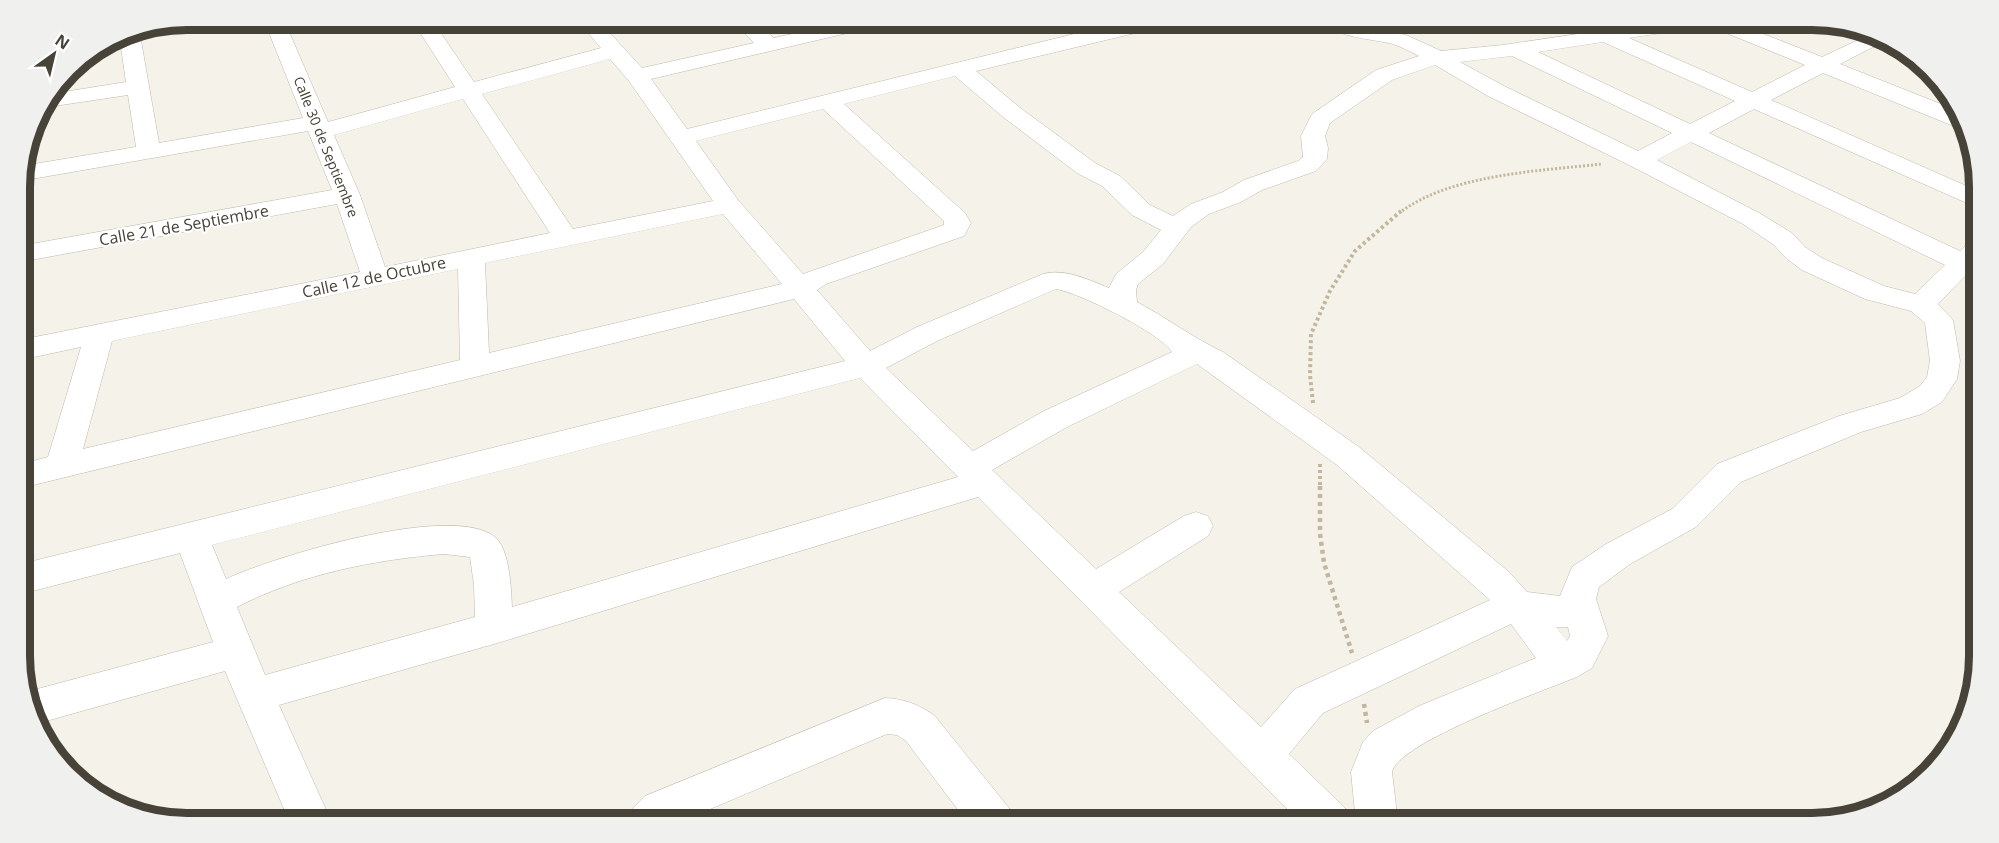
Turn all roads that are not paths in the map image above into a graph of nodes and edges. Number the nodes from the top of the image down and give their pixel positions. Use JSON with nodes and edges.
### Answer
{"nodes":[{"id":1,"x":278,"y":30,"type":"edge"},
{"id":2,"x":428,"y":30,"type":"edge"},
{"id":3,"x":596,"y":30,"type":"edge"},
{"id":4,"x":753,"y":30,"type":"edge"},
{"id":5,"x":833,"y":30,"type":"edge"},
{"id":6,"x":1117,"y":30,"type":"edge"},
{"id":7,"x":1355,"y":30,"type":"edge"},
{"id":8,"x":1645,"y":30,"type":"edge"},
{"id":9,"x":1736,"y":30,"type":"edge"},
{"id":10,"x":1606,"y":36,"type":"junction"},
{"id":11,"x":130,"y":40,"type":"edge"},
{"id":12,"x":1869,"y":41,"type":"edge"},
{"id":13,"x":768,"y":44,"type":"junction"},
{"id":14,"x":1514,"y":49,"type":"junction"},
{"id":15,"x":614,"y":51,"type":"junction"},
{"id":16,"x":1436,"y":58,"type":"junction"},
{"id":17,"x":1823,"y":65,"type":"junction"},
{"id":18,"x":959,"y":68,"type":"junction"},
{"id":19,"x":637,"y":76,"type":"junction"},
{"id":20,"x":138,"y":87,"type":"junction"},
{"id":21,"x":467,"y":90,"type":"junction"},
{"id":22,"x":56,"y":100,"type":"edge"},
{"id":23,"x":1753,"y":101,"type":"junction"},
{"id":24,"x":827,"y":102,"type":"junction"},
{"id":25,"x":1952,"y":117,"type":"edge"},
{"id":26,"x":318,"y":127,"type":"junction"},
{"id":27,"x":1688,"y":133,"type":"junction"},
{"id":28,"x":680,"y":138,"type":"junction"},
{"id":29,"x":149,"y":152,"type":"junction"},
{"id":30,"x":1638,"y":160,"type":"junction"},
{"id":31,"x":31,"y":172,"type":"edge"},
{"id":32,"x":347,"y":195,"type":"junction"},
{"id":33,"x":1969,"y":196,"type":"edge"},
{"id":34,"x":729,"y":205,"type":"junction"},
{"id":35,"x":1177,"y":228,"type":"junction"},
{"id":36,"x":565,"y":237,"type":"junction"},
{"id":37,"x":30,"y":252,"type":"edge"},
{"id":38,"x":471,"y":257,"type":"junction"},
{"id":39,"x":1969,"y":258,"type":"edge"},
{"id":40,"x":1969,"y":263,"type":"edge"},
{"id":41,"x":375,"y":276,"type":"junction"},
{"id":42,"x":800,"y":289,"type":"junction"},
{"id":43,"x":1921,"y":304,"type":"junction"},
{"id":44,"x":1124,"y":308,"type":"junction"},
{"id":45,"x":100,"y":332,"type":"junction"},
{"id":46,"x":1187,"y":347,"type":"junction"},
{"id":47,"x":30,"y":348,"type":"edge"},
{"id":48,"x":866,"y":366,"type":"junction"},
{"id":49,"x":475,"y":367,"type":"junction"},
{"id":50,"x":62,"y":465,"type":"junction"},
{"id":51,"x":30,"y":474,"type":"edge"},
{"id":52,"x":978,"y":474,"type":"junction"},
{"id":53,"x":1196,"y":526,"type":"dead end"},
{"id":54,"x":191,"y":536,"type":"junction"},
{"id":55,"x":30,"y":577,"type":"edge"},
{"id":56,"x":1094,"y":589,"type":"junction"},
{"id":57,"x":216,"y":601,"type":"junction"},
{"id":58,"x":1516,"y":605,"type":"junction"},
{"id":59,"x":1581,"y":612,"type":"junction"},
{"id":60,"x":494,"y":628,"type":"junction"},
{"id":61,"x":236,"y":652,"type":"junction"},
{"id":62,"x":1563,"y":666,"type":"junction"},
{"id":63,"x":255,"y":695,"type":"junction"},
{"id":64,"x":38,"y":706,"type":"edge"},
{"id":65,"x":1262,"y":755,"type":"junction"},
{"id":66,"x":306,"y":813,"type":"edge"},
{"id":67,"x":657,"y":813,"type":"edge"},
{"id":68,"x":986,"y":813,"type":"edge"},
{"id":69,"x":1320,"y":813,"type":"edge"},
{"id":70,"x":1376,"y":813,"type":"edge"}],
"edges":[{"from":1,"to":26,"type":"street","name":"Calle 30 de Septiembre"},
{"from":2,"to":21,"type":"street"},
{"from":3,"to":15,"type":"street"},
{"from":4,"to":13,"type":"street"},
{"from":5,"to":13,"type":"street"},
{"from":6,"to":18,"type":"street"},
{"from":7,"to":16,"type":"street"},
{"from":8,"to":10,"type":"street"},
{"from":9,"to":17,"type":"street"},
{"from":10,"to":14,"type":"street"},
{"from":10,"to":23,"type":"street"},
{"from":11,"to":20,"type":"street"},
{"from":12,"to":17,"type":"street"},
{"from":13,"to":19,"type":"street"},
{"from":14,"to":16,"type":"street"},
{"from":14,"to":27,"type":"street"},
{"from":15,"to":19,"type":"street"},
{"from":15,"to":21,"type":"street"},
{"from":16,"to":30,"type":"street"},
{"from":16,"to":35,"type":"street"},
{"from":17,"to":23,"type":"street"},
{"from":17,"to":25,"type":"street"},
{"from":18,"to":24,"type":"street"},
{"from":18,"to":35,"type":"street"},
{"from":19,"to":28,"type":"street"},
{"from":20,"to":22,"type":"street"},
{"from":20,"to":29,"type":"street"},
{"from":21,"to":26,"type":"street"},
{"from":21,"to":36,"type":"street"},
{"from":23,"to":27,"type":"street"},
{"from":23,"to":33,"type":"street"},
{"from":24,"to":28,"type":"street"},
{"from":24,"to":42,"type":"street"},
{"from":26,"to":29,"type":"street"},
{"from":26,"to":32,"type":"street","name":"Calle 30 de Septiembre"},
{"from":27,"to":30,"type":"street"},
{"from":27,"to":39,"type":"street"},
{"from":28,"to":34,"type":"street"},
{"from":29,"to":31,"type":"street"},
{"from":30,"to":43,"type":"street"},
{"from":32,"to":37,"type":"street","name":"Calle 21 de Septiembre"},
{"from":32,"to":41,"type":"street","name":"Calle 30 de Septiembre"},
{"from":34,"to":36,"type":"street","name":"Calle 12 de Octubre"},
{"from":34,"to":42,"type":"street"},
{"from":35,"to":44,"type":"street"},
{"from":36,"to":38,"type":"street","name":"Calle 12 de Octubre"},
{"from":38,"to":41,"type":"street","name":"Calle 12 de Octubre"},
{"from":38,"to":49,"type":"street"},
{"from":40,"to":43,"type":"street"},
{"from":41,"to":45,"type":"street","name":"Calle 12 de Octubre"},
{"from":42,"to":48,"type":"street"},
{"from":42,"to":49,"type":"street"},
{"from":43,"to":59,"type":"street"},
{"from":44,"to":46,"type":"street"},
{"from":44,"to":48,"type":"street"},
{"from":45,"to":47,"type":"street","name":"Calle 12 de Octubre"},
{"from":45,"to":50,"type":"street"},
{"from":46,"to":52,"type":"street"},
{"from":46,"to":58,"type":"street"},
{"from":48,"to":52,"type":"street"},
{"from":48,"to":54,"type":"street"},
{"from":49,"to":50,"type":"street"},
{"from":50,"to":51,"type":"street"},
{"from":52,"to":56,"type":"street"},
{"from":52,"to":60,"type":"street"},
{"from":53,"to":56,"type":"street"},
{"from":54,"to":55,"type":"street"},
{"from":54,"to":57,"type":"street"},
{"from":56,"to":65,"type":"street"},
{"from":57,"to":60,"type":"street"},
{"from":57,"to":61,"type":"street"},
{"from":58,"to":59,"type":"street"},
{"from":58,"to":62,"type":"street"},
{"from":58,"to":65,"type":"street"},
{"from":59,"to":62,"type":"street"},
{"from":60,"to":63,"type":"street"},
{"from":61,"to":63,"type":"street"},
{"from":61,"to":64,"type":"street"},
{"from":62,"to":70,"type":"street"},
{"from":63,"to":66,"type":"street"},
{"from":65,"to":69,"type":"street"},
{"from":67,"to":68,"type":"street"}]}
